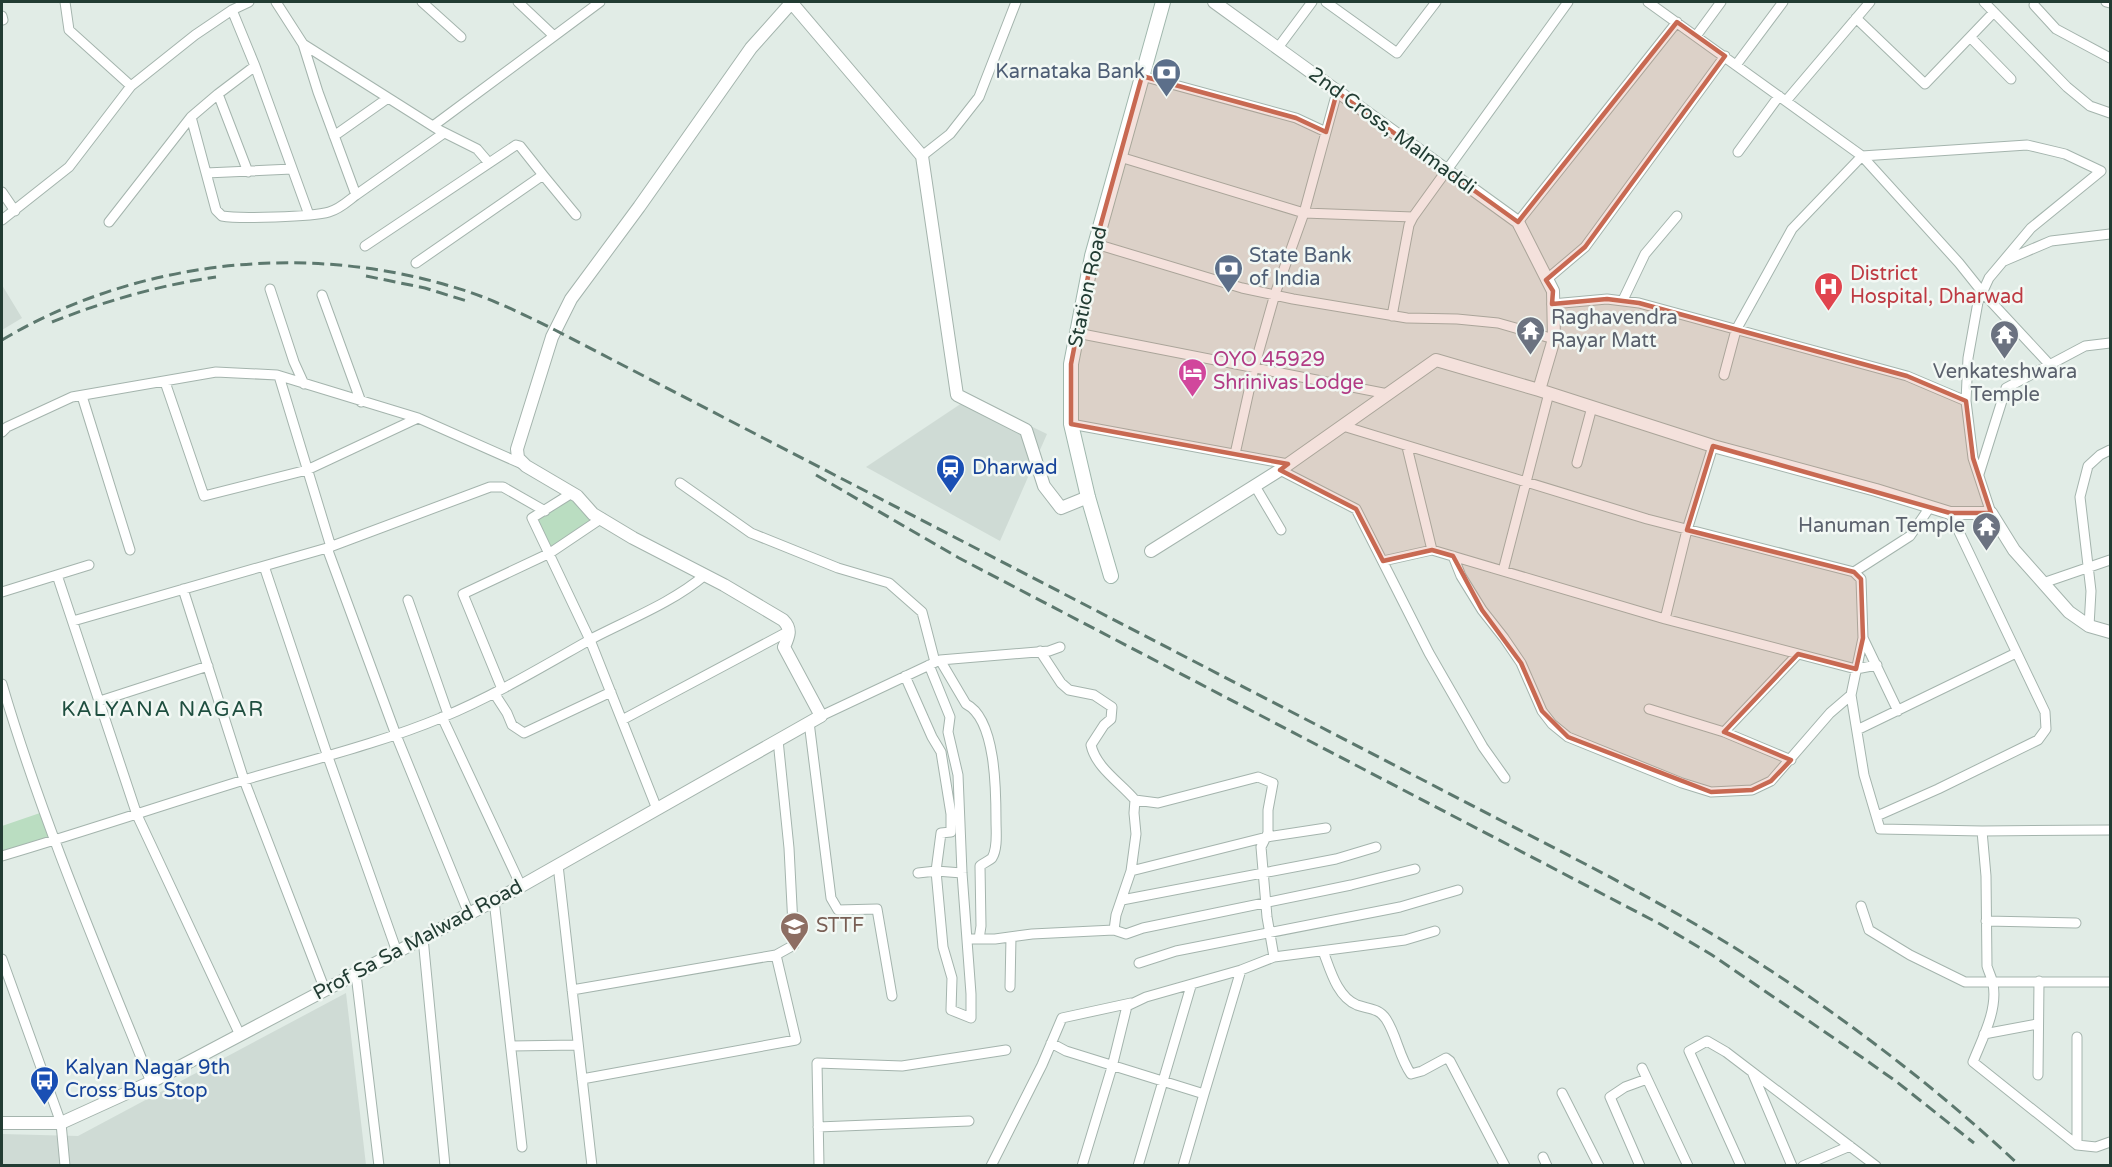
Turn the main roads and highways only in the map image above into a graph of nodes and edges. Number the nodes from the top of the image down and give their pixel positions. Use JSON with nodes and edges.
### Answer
{"nodes":[{"id":1,"x":1163,"y":2,"type":"edge"},
{"id":2,"x":1112,"y":576,"type":"dead end"}],
"edges":[{"from":1,"to":2,"type":"main road","name":"Station Road"}]}
